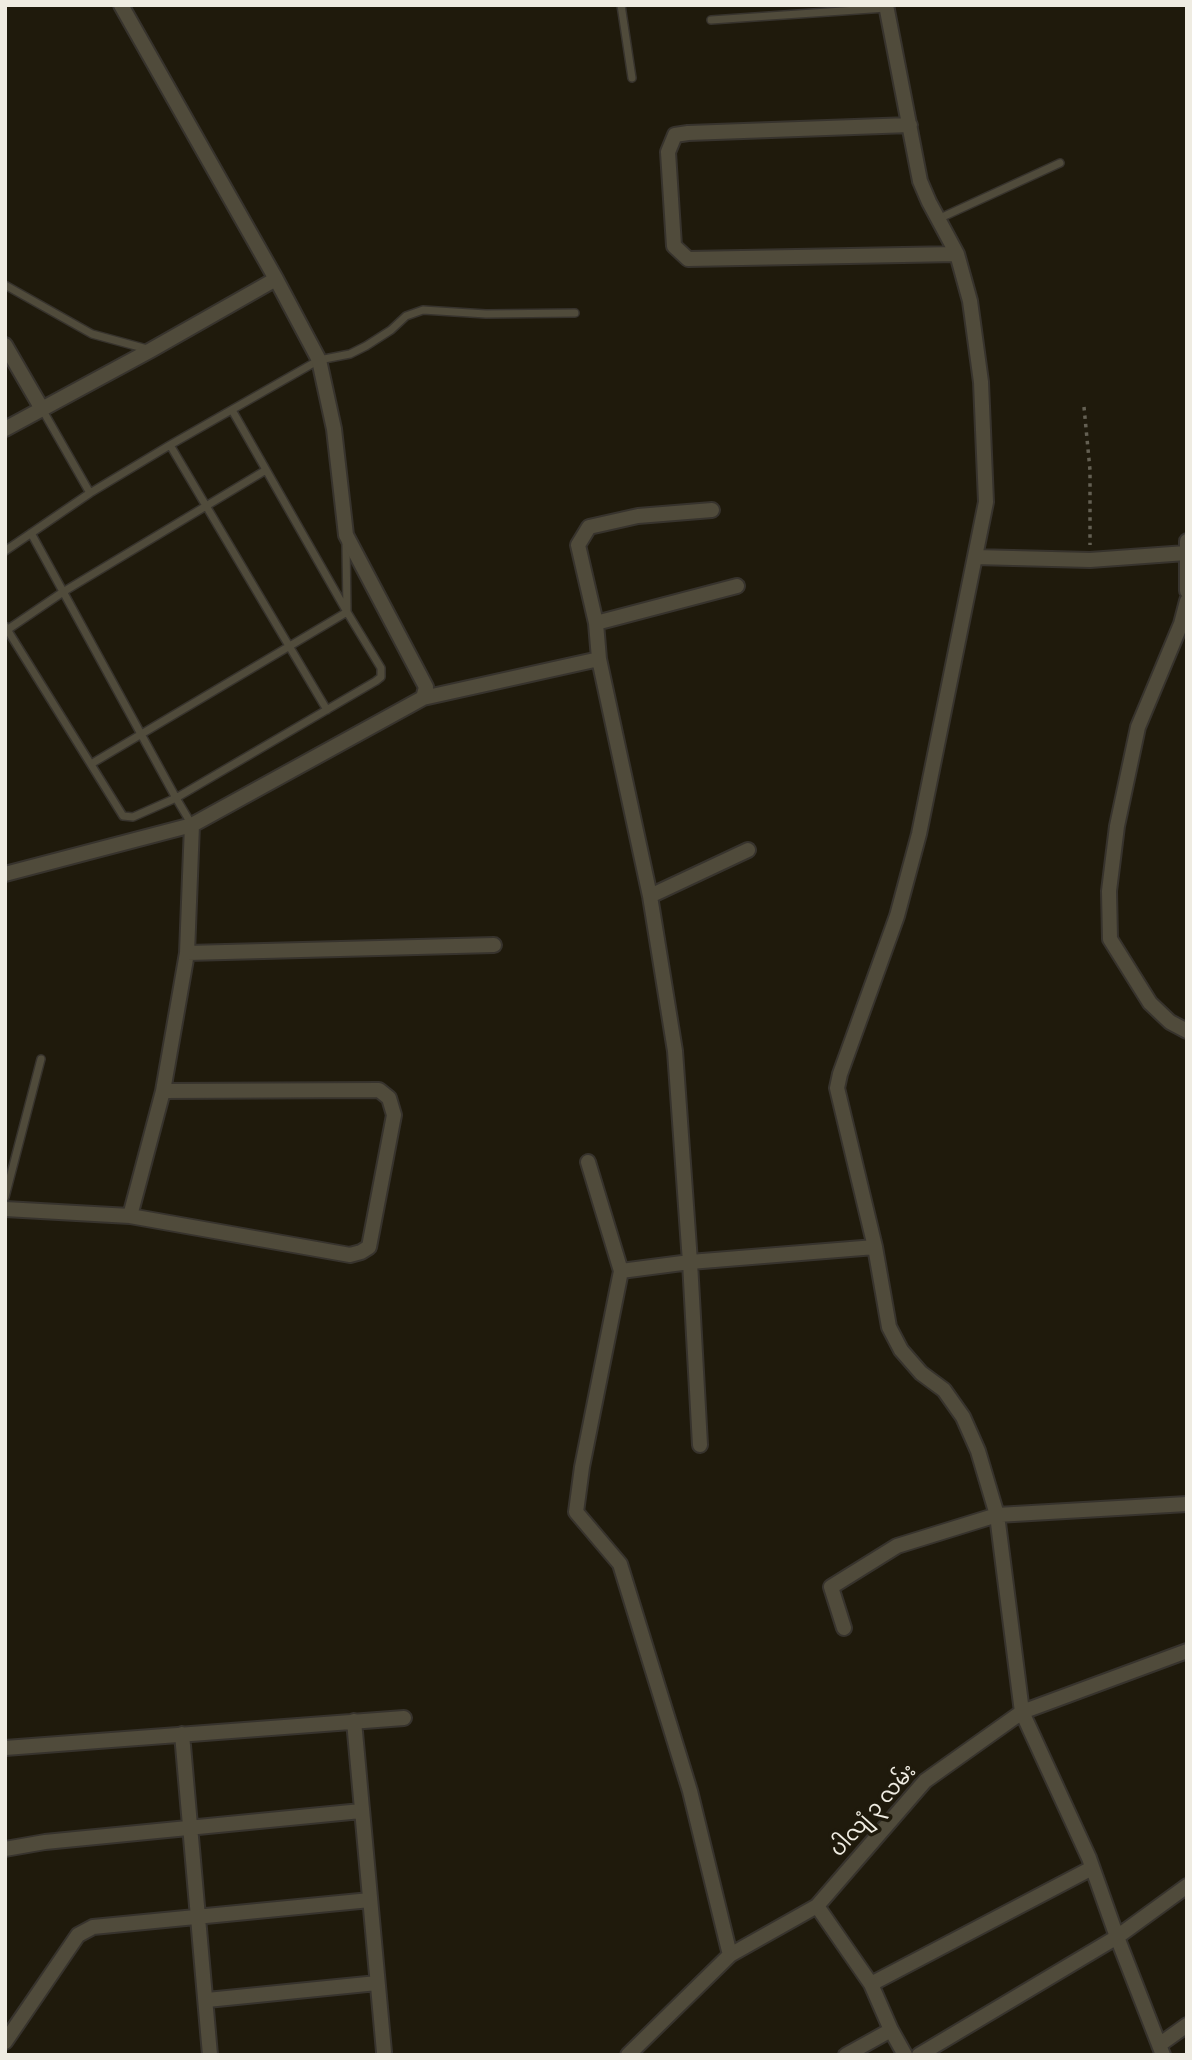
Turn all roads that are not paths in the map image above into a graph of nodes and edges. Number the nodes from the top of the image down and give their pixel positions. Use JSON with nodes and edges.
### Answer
{"nodes":[{"id":1,"x":121,"y":5,"type":"edge"},
{"id":2,"x":621,"y":5,"type":"edge"},
{"id":3,"x":886,"y":7,"type":"edge"},
{"id":4,"x":710,"y":20,"type":"dead end"},
{"id":5,"x":632,"y":78,"type":"dead end"},
{"id":6,"x":909,"y":125,"type":"junction"},
{"id":7,"x":1060,"y":163,"type":"dead end"},
{"id":8,"x":939,"y":219,"type":"junction"},
{"id":9,"x":957,"y":254,"type":"junction"},
{"id":10,"x":276,"y":279,"type":"junction"},
{"id":11,"x":5,"y":285,"type":"edge"},
{"id":12,"x":575,"y":313,"type":"dead end"},
{"id":13,"x":5,"y":345,"type":"edge"},
{"id":14,"x":152,"y":350,"type":"junction"},
{"id":15,"x":319,"y":360,"type":"junction"},
{"id":16,"x":42,"y":409,"type":"junction"},
{"id":17,"x":232,"y":410,"type":"junction"},
{"id":18,"x":5,"y":429,"type":"edge"},
{"id":19,"x":170,"y":445,"type":"junction"},
{"id":20,"x":266,"y":470,"type":"junction"},
{"id":21,"x":90,"y":493,"type":"junction"},
{"id":22,"x":207,"y":507,"type":"junction"},
{"id":23,"x":712,"y":510,"type":"dead end"},
{"id":24,"x":31,"y":533,"type":"junction"},
{"id":25,"x":346,"y":536,"type":"junction"},
{"id":26,"x":1187,"y":541,"type":"edge"},
{"id":27,"x":5,"y":551,"type":"edge"},
{"id":28,"x":1186,"y":553,"type":"edge"},
{"id":29,"x":975,"y":557,"type":"junction"},
{"id":30,"x":737,"y":586,"type":"dead end"},
{"id":31,"x":1187,"y":591,"type":"edge"},
{"id":32,"x":63,"y":592,"type":"junction"},
{"id":33,"x":1187,"y":601,"type":"edge"},
{"id":34,"x":347,"y":612,"type":"junction"},
{"id":35,"x":596,"y":623,"type":"junction"},
{"id":36,"x":6,"y":628,"type":"edge"},
{"id":37,"x":289,"y":646,"type":"junction"},
{"id":38,"x":599,"y":659,"type":"junction"},
{"id":39,"x":423,"y":698,"type":"junction"},
{"id":40,"x":327,"y":710,"type":"junction"},
{"id":41,"x":141,"y":734,"type":"junction"},
{"id":42,"x":91,"y":764,"type":"junction"},
{"id":43,"x":176,"y":798,"type":"junction"},
{"id":44,"x":192,"y":825,"type":"junction"},
{"id":45,"x":748,"y":850,"type":"dead end"},
{"id":46,"x":5,"y":874,"type":"edge"},
{"id":47,"x":649,"y":896,"type":"junction"},
{"id":48,"x":494,"y":945,"type":"dead end"},
{"id":49,"x":187,"y":953,"type":"junction"},
{"id":50,"x":1187,"y":1031,"type":"edge"},
{"id":51,"x":41,"y":1059,"type":"dead end"},
{"id":52,"x":163,"y":1091,"type":"junction"},
{"id":53,"x":588,"y":1162,"type":"dead end"},
{"id":54,"x":5,"y":1197,"type":"edge"},
{"id":55,"x":5,"y":1209,"type":"edge"},
{"id":56,"x":130,"y":1216,"type":"junction"},
{"id":57,"x":875,"y":1247,"type":"junction"},
{"id":58,"x":690,"y":1262,"type":"junction"},
{"id":59,"x":621,"y":1271,"type":"junction"},
{"id":60,"x":700,"y":1445,"type":"dead end"},
{"id":61,"x":1187,"y":1504,"type":"edge"},
{"id":62,"x":998,"y":1515,"type":"junction"},
{"id":63,"x":844,"y":1628,"type":"dead end"},
{"id":64,"x":1187,"y":1651,"type":"edge"},
{"id":65,"x":1022,"y":1712,"type":"junction"},
{"id":66,"x":404,"y":1717,"type":"dead end"},
{"id":67,"x":354,"y":1721,"type":"junction"},
{"id":68,"x":182,"y":1734,"type":"junction"},
{"id":69,"x":5,"y":1748,"type":"edge"},
{"id":70,"x":361,"y":1811,"type":"junction"},
{"id":71,"x":191,"y":1827,"type":"junction"},
{"id":72,"x":5,"y":1849,"type":"edge"},
{"id":73,"x":1092,"y":1868,"type":"junction"},
{"id":74,"x":1187,"y":1886,"type":"edge"},
{"id":75,"x":370,"y":1900,"type":"junction"},
{"id":76,"x":817,"y":1906,"type":"junction"},
{"id":77,"x":197,"y":1917,"type":"junction"},
{"id":78,"x":1116,"y":1937,"type":"junction"},
{"id":79,"x":730,"y":1955,"type":"junction"},
{"id":80,"x":377,"y":1983,"type":"junction"},
{"id":81,"x":871,"y":1984,"type":"junction"},
{"id":82,"x":207,"y":2000,"type":"junction"},
{"id":83,"x":1187,"y":2025,"type":"edge"},
{"id":84,"x":891,"y":2030,"type":"junction"},
{"id":85,"x":5,"y":2042,"type":"edge"},
{"id":86,"x":1161,"y":2050,"type":"edge"},
{"id":87,"x":384,"y":2052,"type":"dead end"},
{"id":88,"x":210,"y":2055,"type":"edge"},
{"id":89,"x":628,"y":2055,"type":"edge"},
{"id":90,"x":846,"y":2055,"type":"edge"},
{"id":91,"x":905,"y":2055,"type":"edge"},
{"id":92,"x":919,"y":2055,"type":"edge"}],
"edges":[{"from":1,"to":10,"type":"street"},
{"from":2,"to":5,"type":"lane"},
{"from":3,"to":4,"type":"lane"},
{"from":3,"to":6,"type":"street"},
{"from":6,"to":8,"type":"street"},
{"from":6,"to":9,"type":"street"},
{"from":7,"to":8,"type":"lane"},
{"from":8,"to":9,"type":"street"},
{"from":9,"to":29,"type":"street"},
{"from":10,"to":14,"type":"street"},
{"from":10,"to":15,"type":"street"},
{"from":11,"to":14,"type":"lane"},
{"from":12,"to":15,"type":"lane"},
{"from":13,"to":16,"type":"street"},
{"from":14,"to":16,"type":"street"},
{"from":15,"to":17,"type":"lane"},
{"from":15,"to":25,"type":"street"},
{"from":16,"to":18,"type":"street"},
{"from":16,"to":21,"type":"lane"},
{"from":17,"to":19,"type":"lane"},
{"from":17,"to":20,"type":"lane"},
{"from":19,"to":21,"type":"lane"},
{"from":19,"to":22,"type":"lane"},
{"from":20,"to":22,"type":"lane"},
{"from":20,"to":34,"type":"lane"},
{"from":21,"to":24,"type":"lane"},
{"from":22,"to":32,"type":"lane"},
{"from":22,"to":37,"type":"lane"},
{"from":23,"to":35,"type":"street"},
{"from":24,"to":27,"type":"lane"},
{"from":24,"to":32,"type":"lane"},
{"from":25,"to":34,"type":"lane"},
{"from":25,"to":39,"type":"street"},
{"from":26,"to":28,"type":"street"},
{"from":28,"to":29,"type":"street"},
{"from":28,"to":31,"type":"street"},
{"from":29,"to":57,"type":"street"},
{"from":30,"to":35,"type":"street"},
{"from":32,"to":36,"type":"lane"},
{"from":32,"to":41,"type":"lane"},
{"from":33,"to":50,"type":"street"},
{"from":34,"to":37,"type":"lane"},
{"from":34,"to":40,"type":"lane"},
{"from":35,"to":38,"type":"street"},
{"from":36,"to":42,"type":"lane"},
{"from":37,"to":40,"type":"lane"},
{"from":37,"to":41,"type":"lane"},
{"from":38,"to":39,"type":"street"},
{"from":38,"to":47,"type":"street"},
{"from":39,"to":44,"type":"street"},
{"from":40,"to":43,"type":"lane"},
{"from":41,"to":42,"type":"lane"},
{"from":41,"to":43,"type":"lane"},
{"from":42,"to":43,"type":"lane"},
{"from":43,"to":44,"type":"lane"},
{"from":44,"to":46,"type":"street"},
{"from":44,"to":49,"type":"street"},
{"from":45,"to":47,"type":"street"},
{"from":47,"to":58,"type":"street"},
{"from":48,"to":49,"type":"street"},
{"from":49,"to":52,"type":"street"},
{"from":51,"to":54,"type":"lane"},
{"from":52,"to":56,"type":"street"},
{"from":52,"to":56,"type":"street"},
{"from":53,"to":59,"type":"street"},
{"from":55,"to":56,"type":"street"},
{"from":57,"to":58,"type":"street"},
{"from":57,"to":62,"type":"street"},
{"from":58,"to":59,"type":"street"},
{"from":58,"to":60,"type":"street"},
{"from":59,"to":79,"type":"street"},
{"from":61,"to":62,"type":"street"},
{"from":62,"to":63,"type":"street"},
{"from":62,"to":65,"type":"street"},
{"from":64,"to":65,"type":"street","name":"ပါလျံ ၃ လမ်း"},
{"from":65,"to":73,"type":"street"},
{"from":65,"to":76,"type":"street","name":"ပါလျံ ၃ လမ်း"},
{"from":66,"to":67,"type":"street"},
{"from":67,"to":68,"type":"street"},
{"from":67,"to":70,"type":"street"},
{"from":68,"to":69,"type":"street"},
{"from":68,"to":71,"type":"street"},
{"from":70,"to":71,"type":"street"},
{"from":70,"to":75,"type":"street"},
{"from":71,"to":72,"type":"street"},
{"from":71,"to":77,"type":"street"},
{"from":73,"to":78,"type":"street"},
{"from":73,"to":81,"type":"street"},
{"from":74,"to":78,"type":"street"},
{"from":75,"to":77,"type":"street"},
{"from":75,"to":80,"type":"street"},
{"from":76,"to":79,"type":"street","name":"ပါလျံ ၃ လမ်း"},
{"from":76,"to":81,"type":"street"},
{"from":77,"to":82,"type":"street"},
{"from":77,"to":85,"type":"street"},
{"from":78,"to":86,"type":"street"},
{"from":78,"to":92,"type":"street"},
{"from":79,"to":89,"type":"street","name":"ပါလျံ ၃ လမ်း"},
{"from":80,"to":82,"type":"street"},
{"from":80,"to":87,"type":"street"},
{"from":81,"to":84,"type":"street"},
{"from":82,"to":88,"type":"street"},
{"from":83,"to":86,"type":"street"},
{"from":84,"to":90,"type":"street"},
{"from":84,"to":91,"type":"street"}]}
